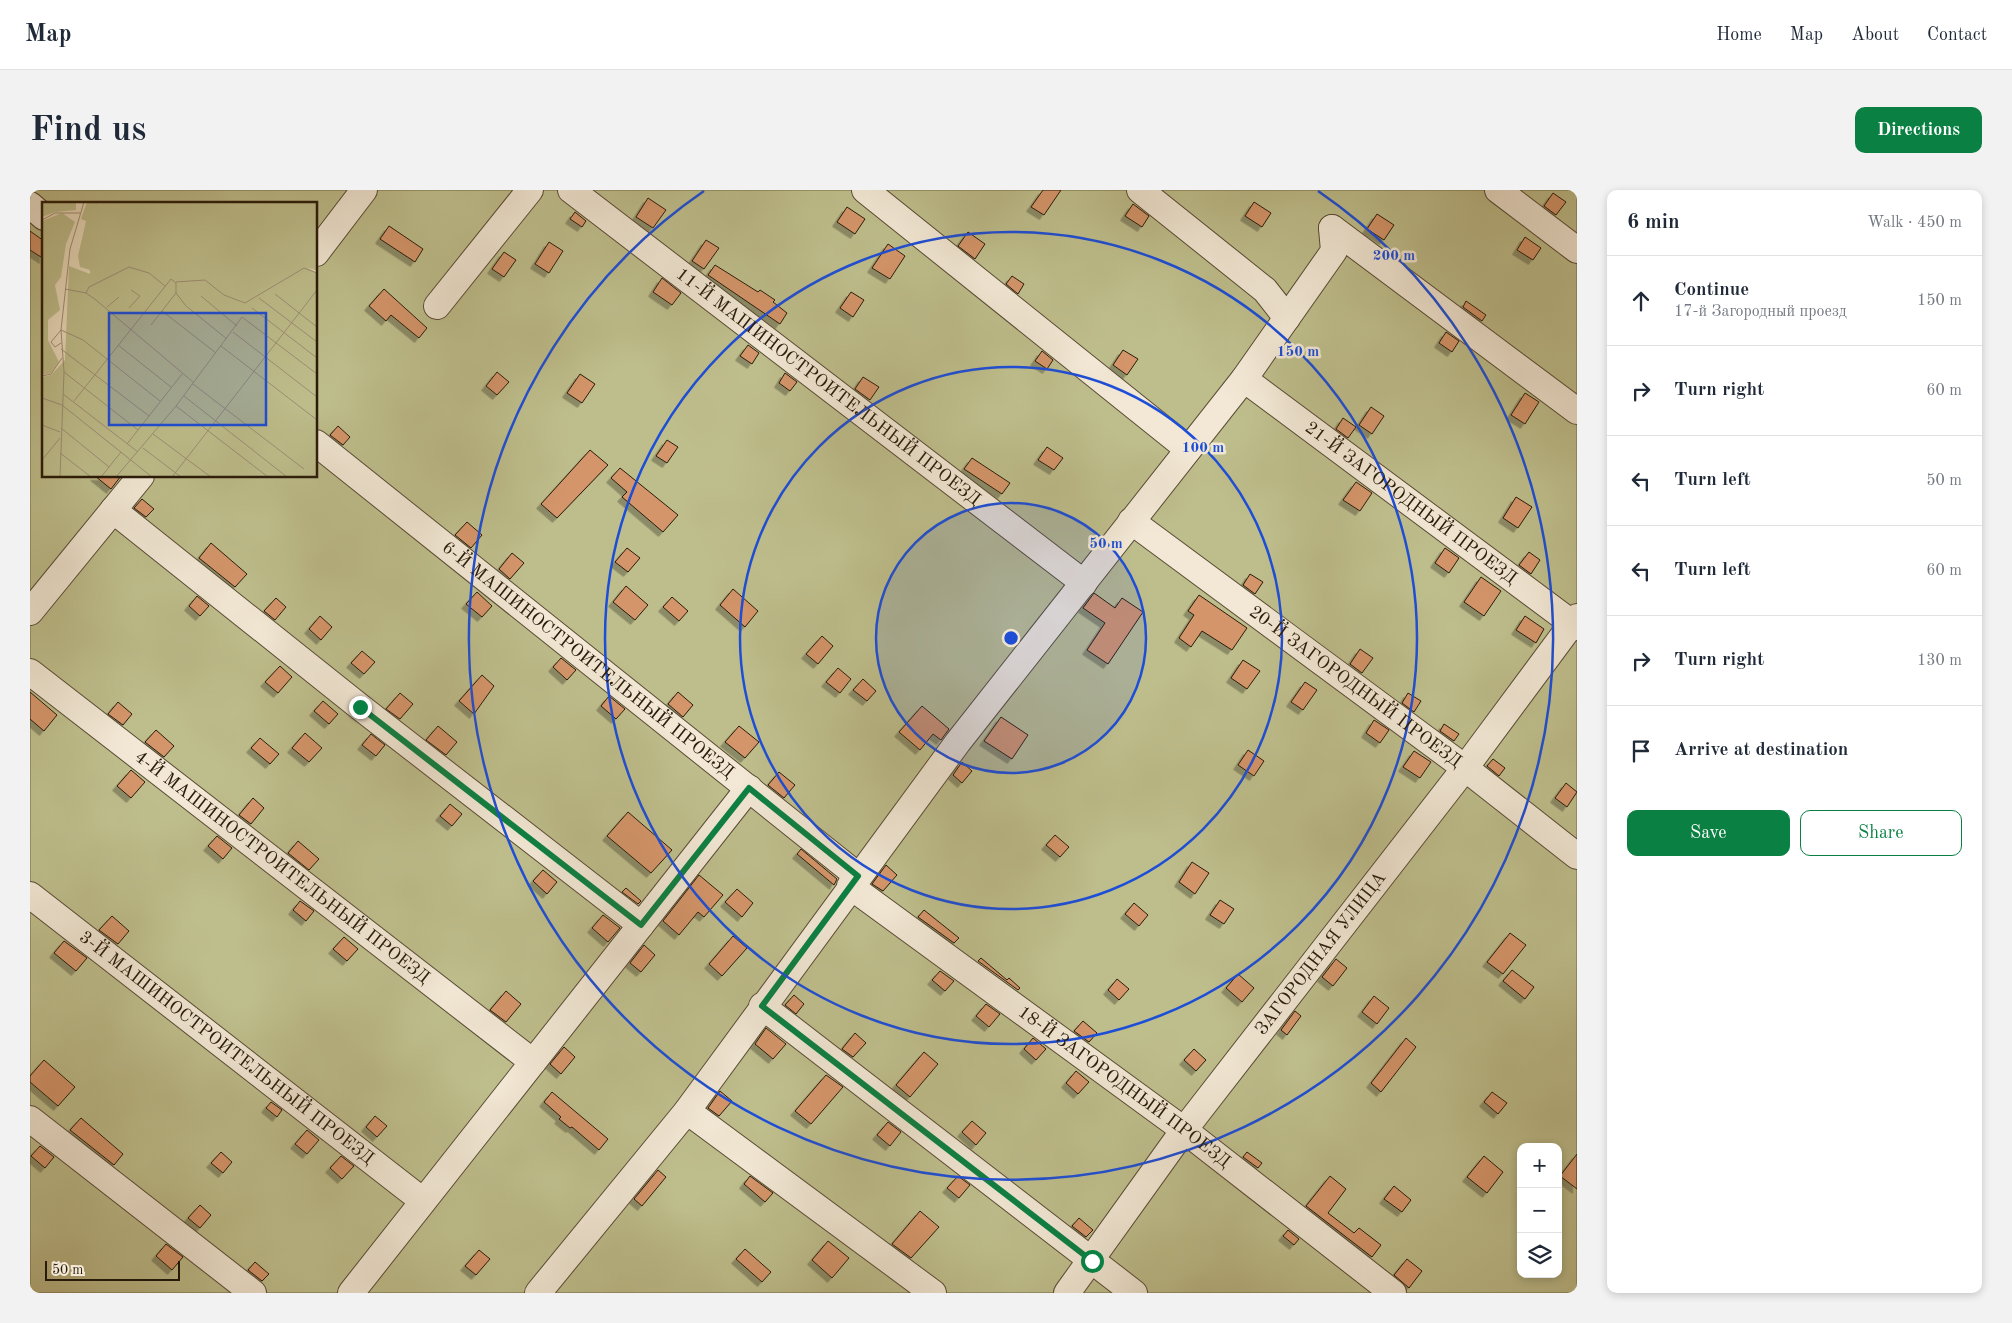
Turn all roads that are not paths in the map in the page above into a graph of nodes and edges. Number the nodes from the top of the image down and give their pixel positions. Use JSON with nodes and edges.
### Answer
{"nodes":[{"id":1,"x":364,"y":190,"type":"edge"},
{"id":2,"x":530,"y":190,"type":"edge"},
{"id":3,"x":571,"y":190,"type":"edge"},
{"id":4,"x":865,"y":190,"type":"edge"},
{"id":5,"x":1140,"y":190,"type":"edge"},
{"id":6,"x":1498,"y":190,"type":"edge"},
{"id":7,"x":30,"y":205,"type":"edge"},
{"id":8,"x":42,"y":215,"type":"edge"},
{"id":9,"x":318,"y":250,"type":"edge"},
{"id":10,"x":1577,"y":250,"type":"edge"},
{"id":11,"x":437,"y":306,"type":"dead end"},
{"id":12,"x":1287,"y":318,"type":"junction"},
{"id":13,"x":1244,"y":379,"type":"junction"},
{"id":14,"x":1577,"y":412,"type":"edge"},
{"id":15,"x":318,"y":445,"type":"edge"},
{"id":16,"x":1188,"y":449,"type":"junction"},
{"id":17,"x":139,"y":478,"type":"edge"},
{"id":18,"x":113,"y":510,"type":"junction"},
{"id":19,"x":1131,"y":521,"type":"junction"},
{"id":20,"x":1084,"y":583,"type":"junction"},
{"id":21,"x":30,"y":612,"type":"edge"},
{"id":22,"x":1575,"y":622,"type":"edge"},
{"id":23,"x":30,"y":672,"type":"edge"},
{"id":24,"x":1465,"y":768,"type":"junction"},
{"id":25,"x":749,"y":788,"type":"junction"},
{"id":26,"x":1577,"y":856,"type":"edge"},
{"id":27,"x":854,"y":881,"type":"junction"},
{"id":28,"x":30,"y":895,"type":"edge"},
{"id":29,"x":641,"y":925,"type":"junction"},
{"id":30,"x":762,"y":1006,"type":"junction"},
{"id":31,"x":533,"y":1062,"type":"junction"},
{"id":32,"x":687,"y":1111,"type":"junction"},
{"id":33,"x":30,"y":1119,"type":"edge"},
{"id":34,"x":1184,"y":1130,"type":"junction"},
{"id":35,"x":424,"y":1201,"type":"junction"},
{"id":36,"x":1092,"y":1261,"type":"junction"},
{"id":37,"x":253,"y":1293,"type":"edge"},
{"id":38,"x":351,"y":1293,"type":"edge"},
{"id":39,"x":538,"y":1293,"type":"edge"},
{"id":40,"x":933,"y":1293,"type":"edge"},
{"id":41,"x":1067,"y":1293,"type":"edge"},
{"id":42,"x":1134,"y":1293,"type":"edge"},
{"id":43,"x":1393,"y":1293,"type":"edge"}],
"edges":[{"from":1,"to":9,"type":"street"},
{"from":2,"to":11,"type":"street"},
{"from":3,"to":20,"type":"street","name":"11-Й МАШИНОСТРОИТЕЛЬНЫЙ ПРОЕЗД"},
{"from":4,"to":16,"type":"street"},
{"from":5,"to":12,"type":"street"},
{"from":6,"to":10,"type":"street"},
{"from":7,"to":8,"type":"street"},
{"from":12,"to":13,"type":"street"},
{"from":12,"to":14,"type":"street"},
{"from":13,"to":16,"type":"street"},
{"from":13,"to":22,"type":"street","name":"21-Й ЗАГОРОДНЫЙ ПРОЕЗД"},
{"from":15,"to":25,"type":"street","name":"6-Й МАШИНОСТРОИТЕЛЬНЫЙ ПРОЕЗД"},
{"from":16,"to":19,"type":"street"},
{"from":17,"to":18,"type":"street"},
{"from":18,"to":21,"type":"street"},
{"from":18,"to":29,"type":"street"},
{"from":19,"to":20,"type":"street"},
{"from":19,"to":24,"type":"street","name":"20-Й ЗАГОРОДНЫЙ ПРОЕЗД"},
{"from":20,"to":27,"type":"street"},
{"from":22,"to":24,"type":"street","name":"ЗАГОРОДНАЯ УЛИЦА"},
{"from":23,"to":31,"type":"street","name":"4-Й МАШИНОСТРОИТЕЛЬНЫЙ ПРОЕЗД"},
{"from":24,"to":26,"type":"street","name":"20-Й ЗАГОРОДНЫЙ ПРОЕЗД"},
{"from":24,"to":34,"type":"street","name":"ЗАГОРОДНАЯ УЛИЦА"},
{"from":25,"to":27,"type":"street","name":"6-Й МАШИНОСТРОИТЕЛЬНЫЙ ПРОЕЗД"},
{"from":25,"to":29,"type":"street"},
{"from":27,"to":30,"type":"street"},
{"from":27,"to":34,"type":"street","name":"18-Й ЗАГОРОДНЫЙ ПРОЕЗД"},
{"from":28,"to":35,"type":"street","name":"3-Й МАШИНОСТРОИТЕЛЬНЫЙ ПРОЕЗД"},
{"from":29,"to":31,"type":"street"},
{"from":30,"to":32,"type":"street"},
{"from":30,"to":36,"type":"street"},
{"from":31,"to":35,"type":"street"},
{"from":32,"to":39,"type":"street"},
{"from":32,"to":40,"type":"street"},
{"from":33,"to":37,"type":"street"},
{"from":34,"to":36,"type":"street","name":"ЗАГОРОДНАЯ УЛИЦА"},
{"from":34,"to":43,"type":"street","name":"18-Й ЗАГОРОДНЫЙ ПРОЕЗД"},
{"from":35,"to":38,"type":"street"},
{"from":36,"to":41,"type":"street","name":"ЗАГОРОДНАЯ УЛИЦА"},
{"from":36,"to":42,"type":"street"}]}
